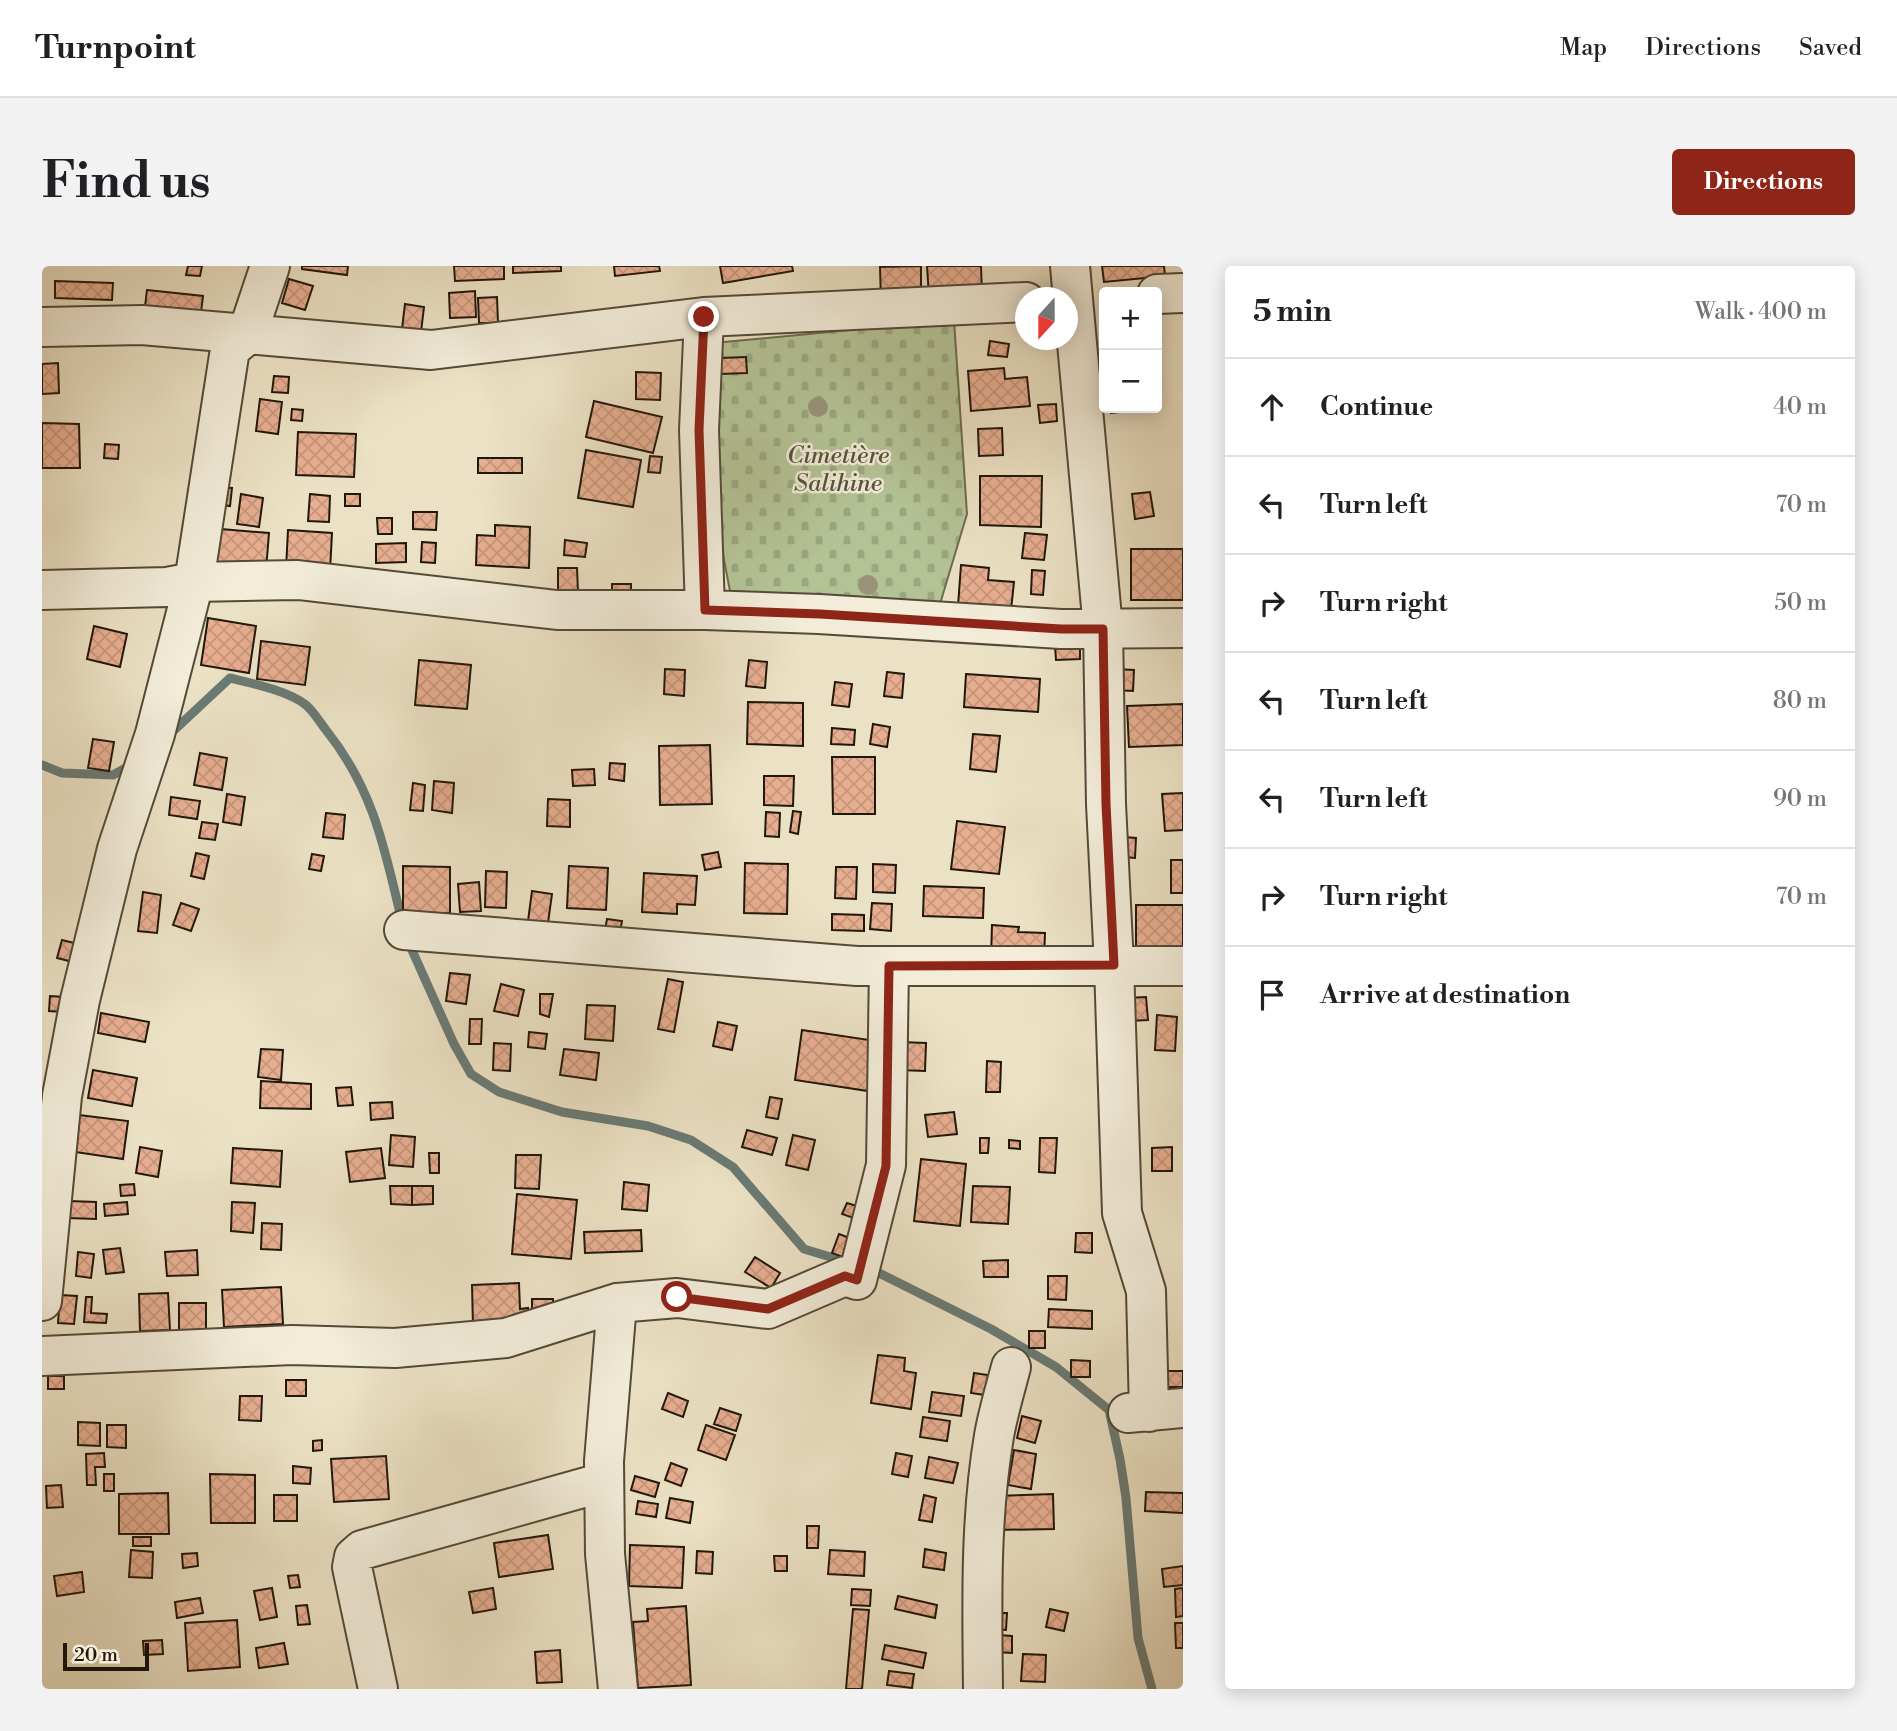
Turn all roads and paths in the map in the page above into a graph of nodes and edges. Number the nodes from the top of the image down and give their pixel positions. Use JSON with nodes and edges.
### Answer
{"nodes":[{"id":1,"x":270,"y":266,"type":"edge"},
{"id":2,"x":1079,"y":290,"type":"edge"},
{"id":3,"x":1183,"y":293,"type":"edge"},
{"id":4,"x":1162,"y":294,"type":"edge"},
{"id":5,"x":1015,"y":303,"type":"edge"},
{"id":6,"x":704,"y":317,"type":"junction"},
{"id":7,"x":42,"y":327,"type":"edge"},
{"id":8,"x":247,"y":335,"type":"junction"},
{"id":9,"x":194,"y":582,"type":"junction"},
{"id":10,"x":42,"y":590,"type":"edge"},
{"id":11,"x":705,"y":610,"type":"junction"},
{"id":12,"x":1183,"y":628,"type":"edge"},
{"id":13,"x":1103,"y":629,"type":"junction"},
{"id":14,"x":404,"y":930,"type":"dead end"},
{"id":15,"x":1114,"y":965,"type":"junction"},
{"id":16,"x":889,"y":966,"type":"junction"},
{"id":17,"x":1183,"y":966,"type":"edge"},
{"id":18,"x":42,"y":1301,"type":"edge"},
{"id":19,"x":617,"y":1303,"type":"junction"},
{"id":20,"x":42,"y":1356,"type":"edge"},
{"id":21,"x":1011,"y":1367,"type":"dead end"},
{"id":22,"x":1153,"y":1411,"type":"edge"},
{"id":23,"x":604,"y":1482,"type":"junction"},
{"id":24,"x":378,"y":1689,"type":"edge"},
{"id":25,"x":618,"y":1689,"type":"edge"},
{"id":26,"x":983,"y":1689,"type":"edge"}],
"edges":[{"from":1,"to":8,"type":"street"},
{"from":2,"to":13,"type":"street"},
{"from":3,"to":4,"type":"street"},
{"from":5,"to":6,"type":"street"},
{"from":6,"to":8,"type":"street"},
{"from":6,"to":11,"type":"street"},
{"from":7,"to":8,"type":"street"},
{"from":8,"to":9,"type":"street"},
{"from":9,"to":10,"type":"street"},
{"from":9,"to":11,"type":"street"},
{"from":9,"to":18,"type":"street"},
{"from":11,"to":13,"type":"street"},
{"from":12,"to":13,"type":"street"},
{"from":13,"to":15,"type":"street"},
{"from":14,"to":16,"type":"street"},
{"from":15,"to":16,"type":"street"},
{"from":15,"to":17,"type":"street"},
{"from":15,"to":22,"type":"street"},
{"from":16,"to":19,"type":"street"},
{"from":19,"to":20,"type":"street"},
{"from":19,"to":23,"type":"street"},
{"from":21,"to":26,"type":"street"},
{"from":23,"to":24,"type":"street"},
{"from":23,"to":25,"type":"street"}]}
